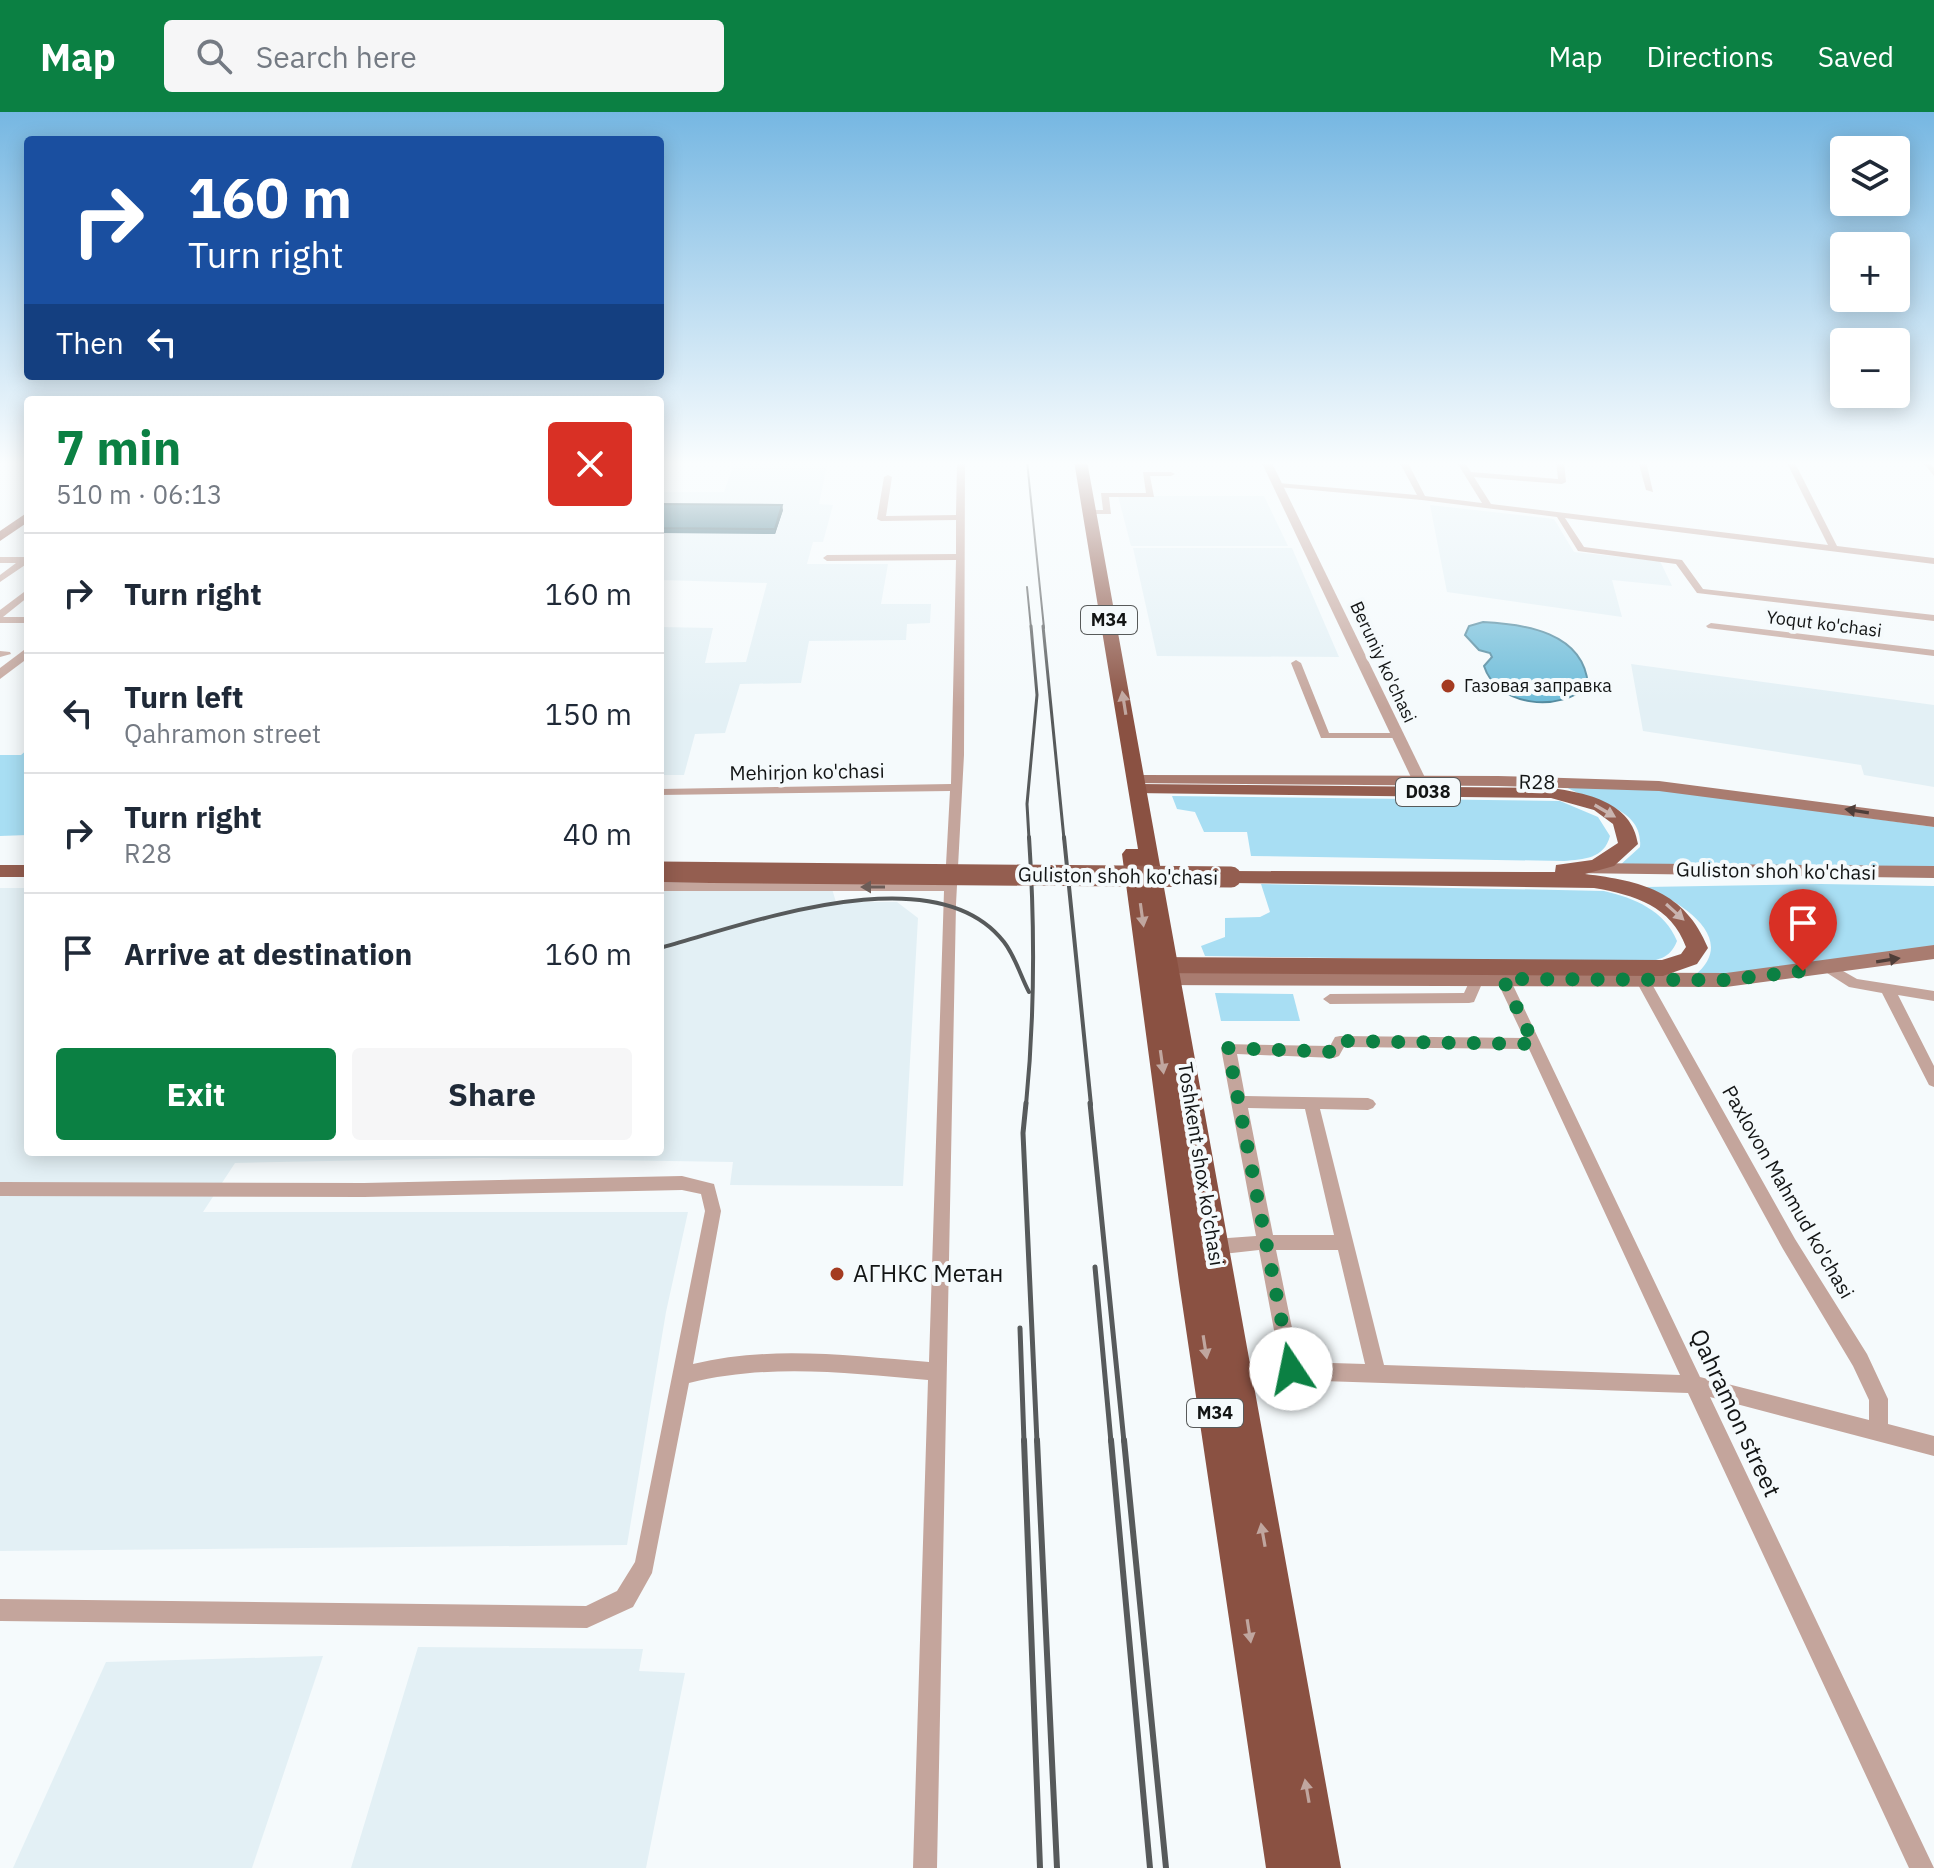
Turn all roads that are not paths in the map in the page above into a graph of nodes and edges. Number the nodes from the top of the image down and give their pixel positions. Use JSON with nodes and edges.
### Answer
{"nodes":[{"id":1,"x":960,"y":543,"type":"edge"},
{"id":2,"x":1083,"y":543,"type":"edge"},
{"id":3,"x":1093,"y":543,"type":"edge"},
{"id":4,"x":1306,"y":543,"type":"edge"},
{"id":5,"x":1577,"y":543,"type":"edge"},
{"id":6,"x":1784,"y":543,"type":"edge"},
{"id":7,"x":1831,"y":543,"type":"edge"},
{"id":8,"x":1834,"y":549,"type":"junction"},
{"id":9,"x":960,"y":557,"type":"junction"},
{"id":10,"x":827,"y":558,"type":"dead end"},
{"id":11,"x":0,"y":560,"type":"edge"},
{"id":12,"x":24,"y":560,"type":"edge"},
{"id":13,"x":24,"y":561,"type":"edge"},
{"id":14,"x":1934,"y":561,"type":"edge"},
{"id":15,"x":0,"y":579,"type":"edge"},
{"id":16,"x":24,"y":596,"type":"edge"},
{"id":17,"x":0,"y":618,"type":"edge"},
{"id":18,"x":1934,"y":618,"type":"edge"},
{"id":19,"x":24,"y":620,"type":"edge"},
{"id":20,"x":1711,"y":626,"type":"dead end"},
{"id":21,"x":1106,"y":648,"type":"junction"},
{"id":22,"x":1934,"y":653,"type":"edge"},
{"id":23,"x":24,"y":654,"type":"edge"},
{"id":24,"x":1296,"y":663,"type":"dead end"},
{"id":25,"x":0,"y":675,"type":"edge"},
{"id":26,"x":1398,"y":736,"type":"junction"},
{"id":27,"x":1138,"y":784,"type":"junction"},
{"id":28,"x":954,"y":787,"type":"junction"},
{"id":29,"x":1422,"y":787,"type":"junction"},
{"id":30,"x":664,"y":792,"type":"edge"},
{"id":31,"x":1934,"y":822,"type":"edge"},
{"id":32,"x":0,"y":856,"type":"edge"},
{"id":33,"x":24,"y":856,"type":"edge"},
{"id":34,"x":664,"y":861,"type":"edge"},
{"id":35,"x":0,"y":871,"type":"edge"},
{"id":36,"x":24,"y":871,"type":"edge"},
{"id":37,"x":664,"y":872,"type":"edge"},
{"id":38,"x":1230,"y":872,"type":"junction"},
{"id":39,"x":1934,"y":872,"type":"edge"},
{"id":40,"x":1574,"y":874,"type":"junction"},
{"id":41,"x":1934,"y":880,"type":"edge"},
{"id":42,"x":664,"y":887,"type":"edge"},
{"id":43,"x":951,"y":887,"type":"junction"},
{"id":44,"x":1934,"y":952,"type":"edge"},
{"id":45,"x":1829,"y":968,"type":"junction"},
{"id":46,"x":1159,"y":972,"type":"junction"},
{"id":47,"x":1389,"y":979,"type":"junction"},
{"id":48,"x":1477,"y":979,"type":"junction"},
{"id":49,"x":1503,"y":979,"type":"junction"},
{"id":50,"x":1643,"y":981,"type":"junction"},
{"id":51,"x":1887,"y":988,"type":"junction"},
{"id":52,"x":1934,"y":996,"type":"edge"},
{"id":53,"x":1400,"y":998,"type":"junction"},
{"id":54,"x":1330,"y":999,"type":"dead end"},
{"id":55,"x":1534,"y":1044,"type":"junction"},
{"id":56,"x":1934,"y":1081,"type":"edge"},
{"id":57,"x":1240,"y":1102,"type":"junction"},
{"id":58,"x":1311,"y":1103,"type":"junction"},
{"id":59,"x":1368,"y":1104,"type":"dead end"},
{"id":60,"x":0,"y":1189,"type":"edge"},
{"id":61,"x":1268,"y":1242,"type":"junction"},
{"id":62,"x":1344,"y":1243,"type":"junction"},
{"id":63,"x":1214,"y":1247,"type":"junction"},
{"id":64,"x":1207,"y":1282,"type":"junction"},
{"id":65,"x":1235,"y":1369,"type":"junction"},
{"id":66,"x":1291,"y":1369,"type":"junction"},
{"id":67,"x":936,"y":1372,"type":"junction"},
{"id":68,"x":1376,"y":1372,"type":"junction"},
{"id":69,"x":681,"y":1376,"type":"junction"},
{"id":70,"x":1693,"y":1384,"type":"junction"},
{"id":71,"x":1878,"y":1430,"type":"junction"},
{"id":72,"x":1934,"y":1446,"type":"edge"},
{"id":73,"x":0,"y":1610,"type":"edge"},
{"id":74,"x":925,"y":1868,"type":"edge"},
{"id":75,"x":1287,"y":1868,"type":"edge"},
{"id":76,"x":1320,"y":1868,"type":"edge"},
{"id":77,"x":1922,"y":1868,"type":"edge"}],
"edges":[{"from":1,"to":9,"type":"street"},
{"from":2,"to":21,"type":"highway","name":"Toshkent shox ko'chasi","number":"M34"},
{"from":3,"to":21,"type":"highway","name":"Toshkent shox ko'chasi","number":"M34"},
{"from":4,"to":26,"type":"street","name":"Beruniy ko'chasi"},
{"from":5,"to":18,"type":"street"},
{"from":6,"to":8,"type":"street"},
{"from":7,"to":8,"type":"street"},
{"from":8,"to":14,"type":"street"},
{"from":9,"to":10,"type":"street"},
{"from":9,"to":28,"type":"street"},
{"from":11,"to":12,"type":"street"},
{"from":13,"to":15,"type":"street"},
{"from":16,"to":17,"type":"street"},
{"from":17,"to":19,"type":"street"},
{"from":20,"to":22,"type":"street","name":"Yoqut ko'chasi"},
{"from":27,"to":21,"type":"highway","name":"Toshkent shox ko'chasi","number":"M34","one_way":true},
{"from":21,"to":46,"type":"highway","name":"Toshkent shox ko'chasi","number":"M34","one_way":true},
{"from":23,"to":25,"type":"street"},
{"from":24,"to":26,"type":"street"},
{"from":26,"to":29,"type":"street","name":"Beruniy ko'chasi"},
{"from":27,"to":29,"type":"main road","name":"Guliston shoh ko'chasi","number":"D038"},
{"from":27,"to":46,"type":"highway","name":"Toshkent shox ko'chasi","number":"M34"},
{"from":28,"to":30,"type":"street","name":"Mehirjon ko'chasi"},
{"from":28,"to":43,"type":"street"},
{"from":31,"to":29,"type":"main road","name":"R28","number":"D038","one_way":true},
{"from":29,"to":40,"type":"main road","name":"Guliston shoh ko'chasi","number":"D038","one_way":true},
{"from":32,"to":33,"type":"main road"},
{"from":34,"to":38,"type":"main road","name":"Guliston shoh ko'chasi","number":"D038"},
{"from":35,"to":36,"type":"main road"},
{"from":37,"to":38,"type":"main road","name":"Guliston shoh ko'chasi","number":"D038","bridge":true},
{"from":38,"to":40,"type":"main road","name":"Guliston shoh ko'chasi","number":"D038"},
{"from":39,"to":40,"type":"main road","name":"Guliston shoh ko'chasi","number":"D038"},
{"from":40,"to":41,"type":"main road","name":"Guliston shoh ko'chasi","number":"D038"},
{"from":40,"to":46,"type":"main road","name":"Guliston shoh ko'chasi","number":"D038","one_way":true},
{"from":43,"to":42,"type":"street","one_way":true},
{"from":43,"to":67,"type":"street"},
{"from":45,"to":44,"type":"main road","one_way":true},
{"from":45,"to":50,"type":"main road"},
{"from":45,"to":51,"type":"street"},
{"from":46,"to":47,"type":"main road"},
{"from":46,"to":63,"type":"highway","name":"Toshkent shox ko'chasi","number":"M34"},
{"from":46,"to":64,"type":"highway","name":"Toshkent shox ko'chasi","number":"M34","one_way":true},
{"from":47,"to":48,"type":"main road"},
{"from":47,"to":53,"type":"street"},
{"from":48,"to":49,"type":"main road"},
{"from":48,"to":53,"type":"street"},
{"from":49,"to":50,"type":"main road"},
{"from":49,"to":55,"type":"street","name":"Qahramon street"},
{"from":50,"to":71,"type":"street","name":"Paxlovon Mahmud ko'chasi"},
{"from":51,"to":52,"type":"street"},
{"from":51,"to":56,"type":"street"},
{"from":53,"to":54,"type":"street"},
{"from":55,"to":57,"type":"street"},
{"from":55,"to":70,"type":"street","name":"Qahramon street"},
{"from":57,"to":58,"type":"street"},
{"from":57,"to":61,"type":"street"},
{"from":58,"to":59,"type":"street"},
{"from":58,"to":62,"type":"street"},
{"from":60,"to":69,"type":"street"},
{"from":61,"to":62,"type":"street"},
{"from":61,"to":63,"type":"street"},
{"from":61,"to":66,"type":"street"},
{"from":62,"to":68,"type":"street"},
{"from":63,"to":64,"type":"highway","name":"Toshkent shox ko'chasi","number":"M34"},
{"from":64,"to":65,"type":"highway","name":"Toshkent shox ko'chasi","number":"M34"},
{"from":64,"to":75,"type":"highway","name":"Toshkent shox ko'chasi","number":"M34","one_way":true},
{"from":65,"to":66,"type":"street"},
{"from":76,"to":65,"type":"highway","name":"Toshkent shox ko'chasi","number":"M34","one_way":true},
{"from":66,"to":68,"type":"street"},
{"from":67,"to":69,"type":"street"},
{"from":67,"to":74,"type":"street"},
{"from":68,"to":70,"type":"street"},
{"from":69,"to":73,"type":"street"},
{"from":70,"to":71,"type":"street"},
{"from":70,"to":77,"type":"street","name":"Qahramon street"},
{"from":71,"to":72,"type":"street"}]}
